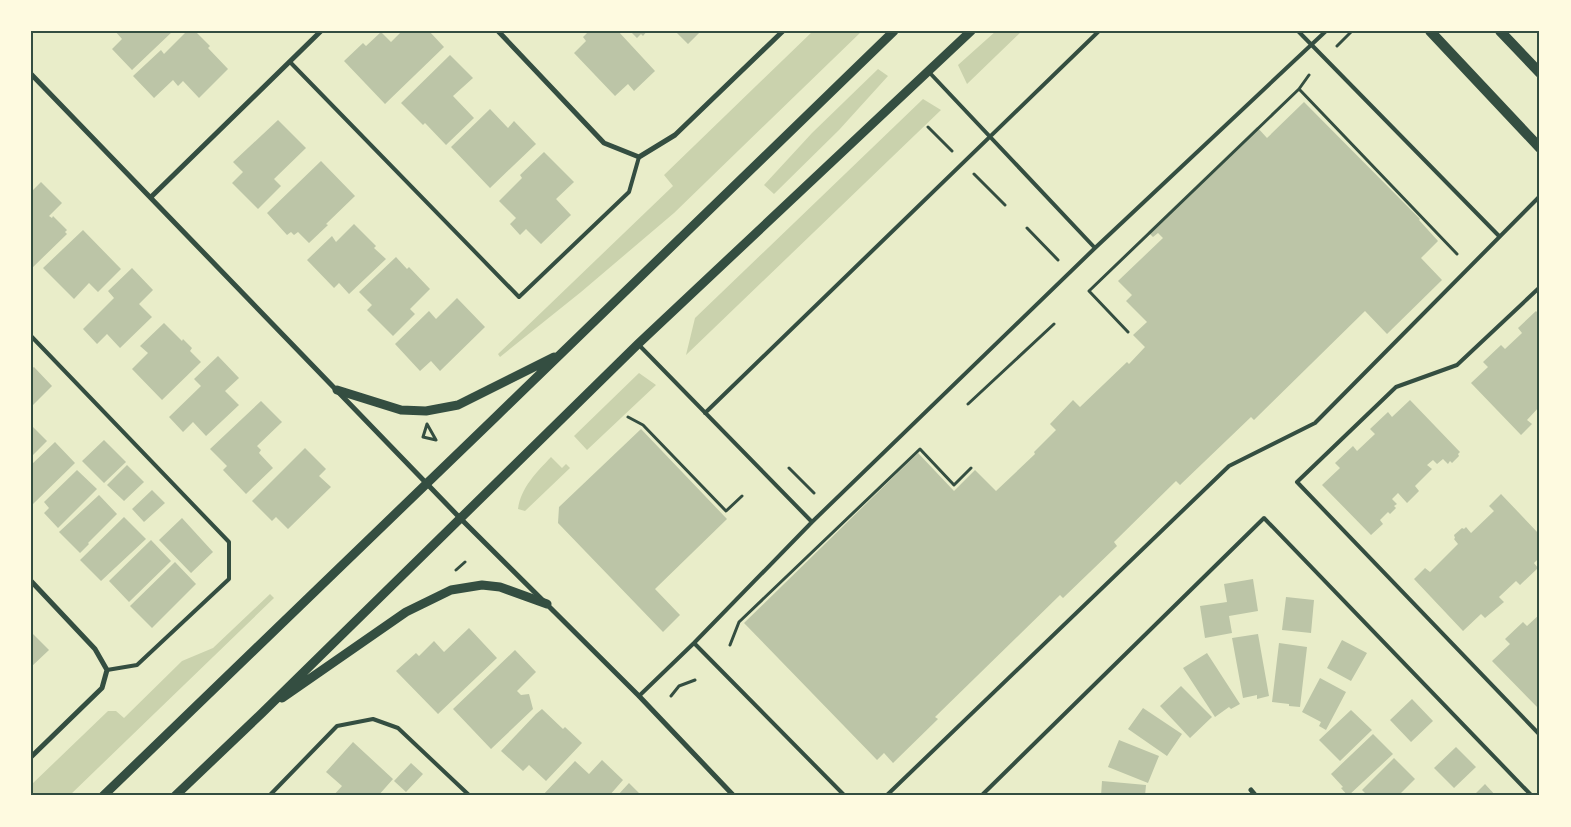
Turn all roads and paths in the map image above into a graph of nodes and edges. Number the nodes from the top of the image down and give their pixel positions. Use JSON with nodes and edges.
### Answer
{"nodes":[{"id":1,"x":321,"y":31,"type":"edge"},
{"id":2,"x":498,"y":31,"type":"edge"},
{"id":3,"x":783,"y":31,"type":"edge"},
{"id":4,"x":894,"y":31,"type":"edge"},
{"id":5,"x":971,"y":31,"type":"edge"},
{"id":6,"x":1099,"y":31,"type":"edge"},
{"id":7,"x":1298,"y":31,"type":"edge"},
{"id":8,"x":1326,"y":31,"type":"edge"},
{"id":9,"x":1352,"y":31,"type":"edge"},
{"id":10,"x":1430,"y":31,"type":"edge"},
{"id":11,"x":1500,"y":31,"type":"edge"},
{"id":12,"x":1311,"y":45,"type":"junction"},
{"id":13,"x":1337,"y":46,"type":"dead end"},
{"id":14,"x":290,"y":62,"type":"junction"},
{"id":15,"x":928,"y":71,"type":"junction"},
{"id":16,"x":1540,"y":73,"type":"edge"},
{"id":17,"x":31,"y":74,"type":"edge"},
{"id":18,"x":1309,"y":75,"type":"dead end"},
{"id":19,"x":1299,"y":89,"type":"junction"},
{"id":20,"x":928,"y":127,"type":"dead end"},
{"id":21,"x":989,"y":137,"type":"junction"},
{"id":22,"x":1540,"y":148,"type":"edge"},
{"id":23,"x":952,"y":151,"type":"dead end"},
{"id":24,"x":639,"y":157,"type":"junction"},
{"id":25,"x":974,"y":173,"type":"dead end"},
{"id":26,"x":1540,"y":196,"type":"edge"},
{"id":27,"x":151,"y":197,"type":"junction"},
{"id":28,"x":1005,"y":205,"type":"dead end"},
{"id":29,"x":1027,"y":228,"type":"dead end"},
{"id":30,"x":1500,"y":236,"type":"junction"},
{"id":31,"x":1095,"y":248,"type":"junction"},
{"id":32,"x":1457,"y":254,"type":"dead end"},
{"id":33,"x":1058,"y":260,"type":"dead end"},
{"id":34,"x":1540,"y":287,"type":"edge"},
{"id":35,"x":616,"y":302,"type":"junction"},
{"id":36,"x":1054,"y":324,"type":"dead end"},
{"id":37,"x":1128,"y":332,"type":"dead end"},
{"id":38,"x":31,"y":336,"type":"edge"},
{"id":39,"x":638,"y":344,"type":"junction"},
{"id":40,"x":337,"y":390,"type":"junction"},
{"id":41,"x":968,"y":404,"type":"dead end"},
{"id":42,"x":705,"y":413,"type":"junction"},
{"id":43,"x":628,"y":417,"type":"dead end"},
{"id":44,"x":436,"y":440,"type":"joint"},
{"id":45,"x":790,"y":468,"type":"dead end"},
{"id":46,"x":971,"y":468,"type":"dead end"},
{"id":47,"x":426,"y":482,"type":"junction"},
{"id":48,"x":814,"y":493,"type":"dead end"},
{"id":49,"x":742,"y":496,"type":"dead end"},
{"id":50,"x":460,"y":518,"type":"junction"},
{"id":51,"x":812,"y":522,"type":"junction"},
{"id":52,"x":465,"y":562,"type":"dead end"},
{"id":53,"x":455,"y":571,"type":"dead end"},
{"id":54,"x":31,"y":581,"type":"edge"},
{"id":55,"x":547,"y":604,"type":"junction"},
{"id":56,"x":694,"y":642,"type":"junction"},
{"id":57,"x":730,"y":645,"type":"dead end"},
{"id":58,"x":107,"y":670,"type":"junction"},
{"id":59,"x":695,"y":680,"type":"dead end"},
{"id":60,"x":638,"y":696,"type":"junction"},
{"id":61,"x":671,"y":696,"type":"dead end"},
{"id":62,"x":262,"y":713,"type":"junction"},
{"id":63,"x":1540,"y":735,"type":"edge"},
{"id":64,"x":31,"y":757,"type":"edge"},
{"id":65,"x":1251,"y":790,"type":"dead end"},
{"id":66,"x":102,"y":796,"type":"edge"},
{"id":67,"x":175,"y":796,"type":"edge"},
{"id":68,"x":269,"y":796,"type":"edge"},
{"id":69,"x":470,"y":796,"type":"edge"},
{"id":70,"x":734,"y":796,"type":"edge"},
{"id":71,"x":845,"y":796,"type":"edge"},
{"id":72,"x":886,"y":796,"type":"edge"},
{"id":73,"x":981,"y":796,"type":"edge"},
{"id":74,"x":1256,"y":796,"type":"edge"},
{"id":75,"x":1532,"y":796,"type":"edge"}],
"edges":[{"from":1,"to":14,"type":"street"},
{"from":2,"to":24,"type":"street"},
{"from":3,"to":24,"type":"street"},
{"from":4,"to":35,"type":"street"},
{"from":5,"to":15,"type":"street"},
{"from":6,"to":21,"type":"lane"},
{"from":7,"to":12,"type":"lane"},
{"from":8,"to":12,"type":"lane"},
{"from":9,"to":13,"type":"path"},
{"from":10,"to":22,"type":"main road"},
{"from":11,"to":16,"type":"main road"},
{"from":12,"to":30,"type":"lane"},
{"from":12,"to":31,"type":"lane"},
{"from":14,"to":24,"type":"lane"},
{"from":14,"to":27,"type":"street"},
{"from":15,"to":21,"type":"lane"},
{"from":15,"to":39,"type":"street"},
{"from":17,"to":27,"type":"street"},
{"from":18,"to":19,"type":"path"},
{"from":19,"to":32,"type":"path"},
{"from":19,"to":37,"type":"path"},
{"from":20,"to":23,"type":"path"},
{"from":21,"to":31,"type":"lane"},
{"from":21,"to":42,"type":"lane"},
{"from":25,"to":28,"type":"path"},
{"from":26,"to":30,"type":"lane"},
{"from":27,"to":40,"type":"street"},
{"from":29,"to":33,"type":"path"},
{"from":30,"to":72,"type":"lane"},
{"from":31,"to":51,"type":"lane"},
{"from":34,"to":63,"type":"lane"},
{"from":35,"to":40,"type":"street"},
{"from":35,"to":47,"type":"street"},
{"from":36,"to":41,"type":"path"},
{"from":38,"to":58,"type":"lane"},
{"from":39,"to":42,"type":"lane"},
{"from":39,"to":50,"type":"street"},
{"from":40,"to":47,"type":"street"},
{"from":42,"to":51,"type":"lane"},
{"from":43,"to":49,"type":"path"},
{"from":44,"to":44,"type":"path"},
{"from":45,"to":48,"type":"path"},
{"from":46,"to":57,"type":"path"},
{"from":47,"to":50,"type":"street"},
{"from":47,"to":66,"type":"street"},
{"from":50,"to":55,"type":"street"},
{"from":50,"to":62,"type":"street"},
{"from":51,"to":56,"type":"lane"},
{"from":52,"to":53,"type":"path"},
{"from":54,"to":58,"type":"street"},
{"from":55,"to":60,"type":"street"},
{"from":55,"to":62,"type":"street"},
{"from":56,"to":60,"type":"lane"},
{"from":56,"to":71,"type":"lane"},
{"from":58,"to":64,"type":"street"},
{"from":59,"to":61,"type":"path"},
{"from":60,"to":70,"type":"street"},
{"from":62,"to":67,"type":"street"},
{"from":65,"to":74,"type":"street"},
{"from":68,"to":69,"type":"lane"},
{"from":73,"to":75,"type":"lane"}]}
